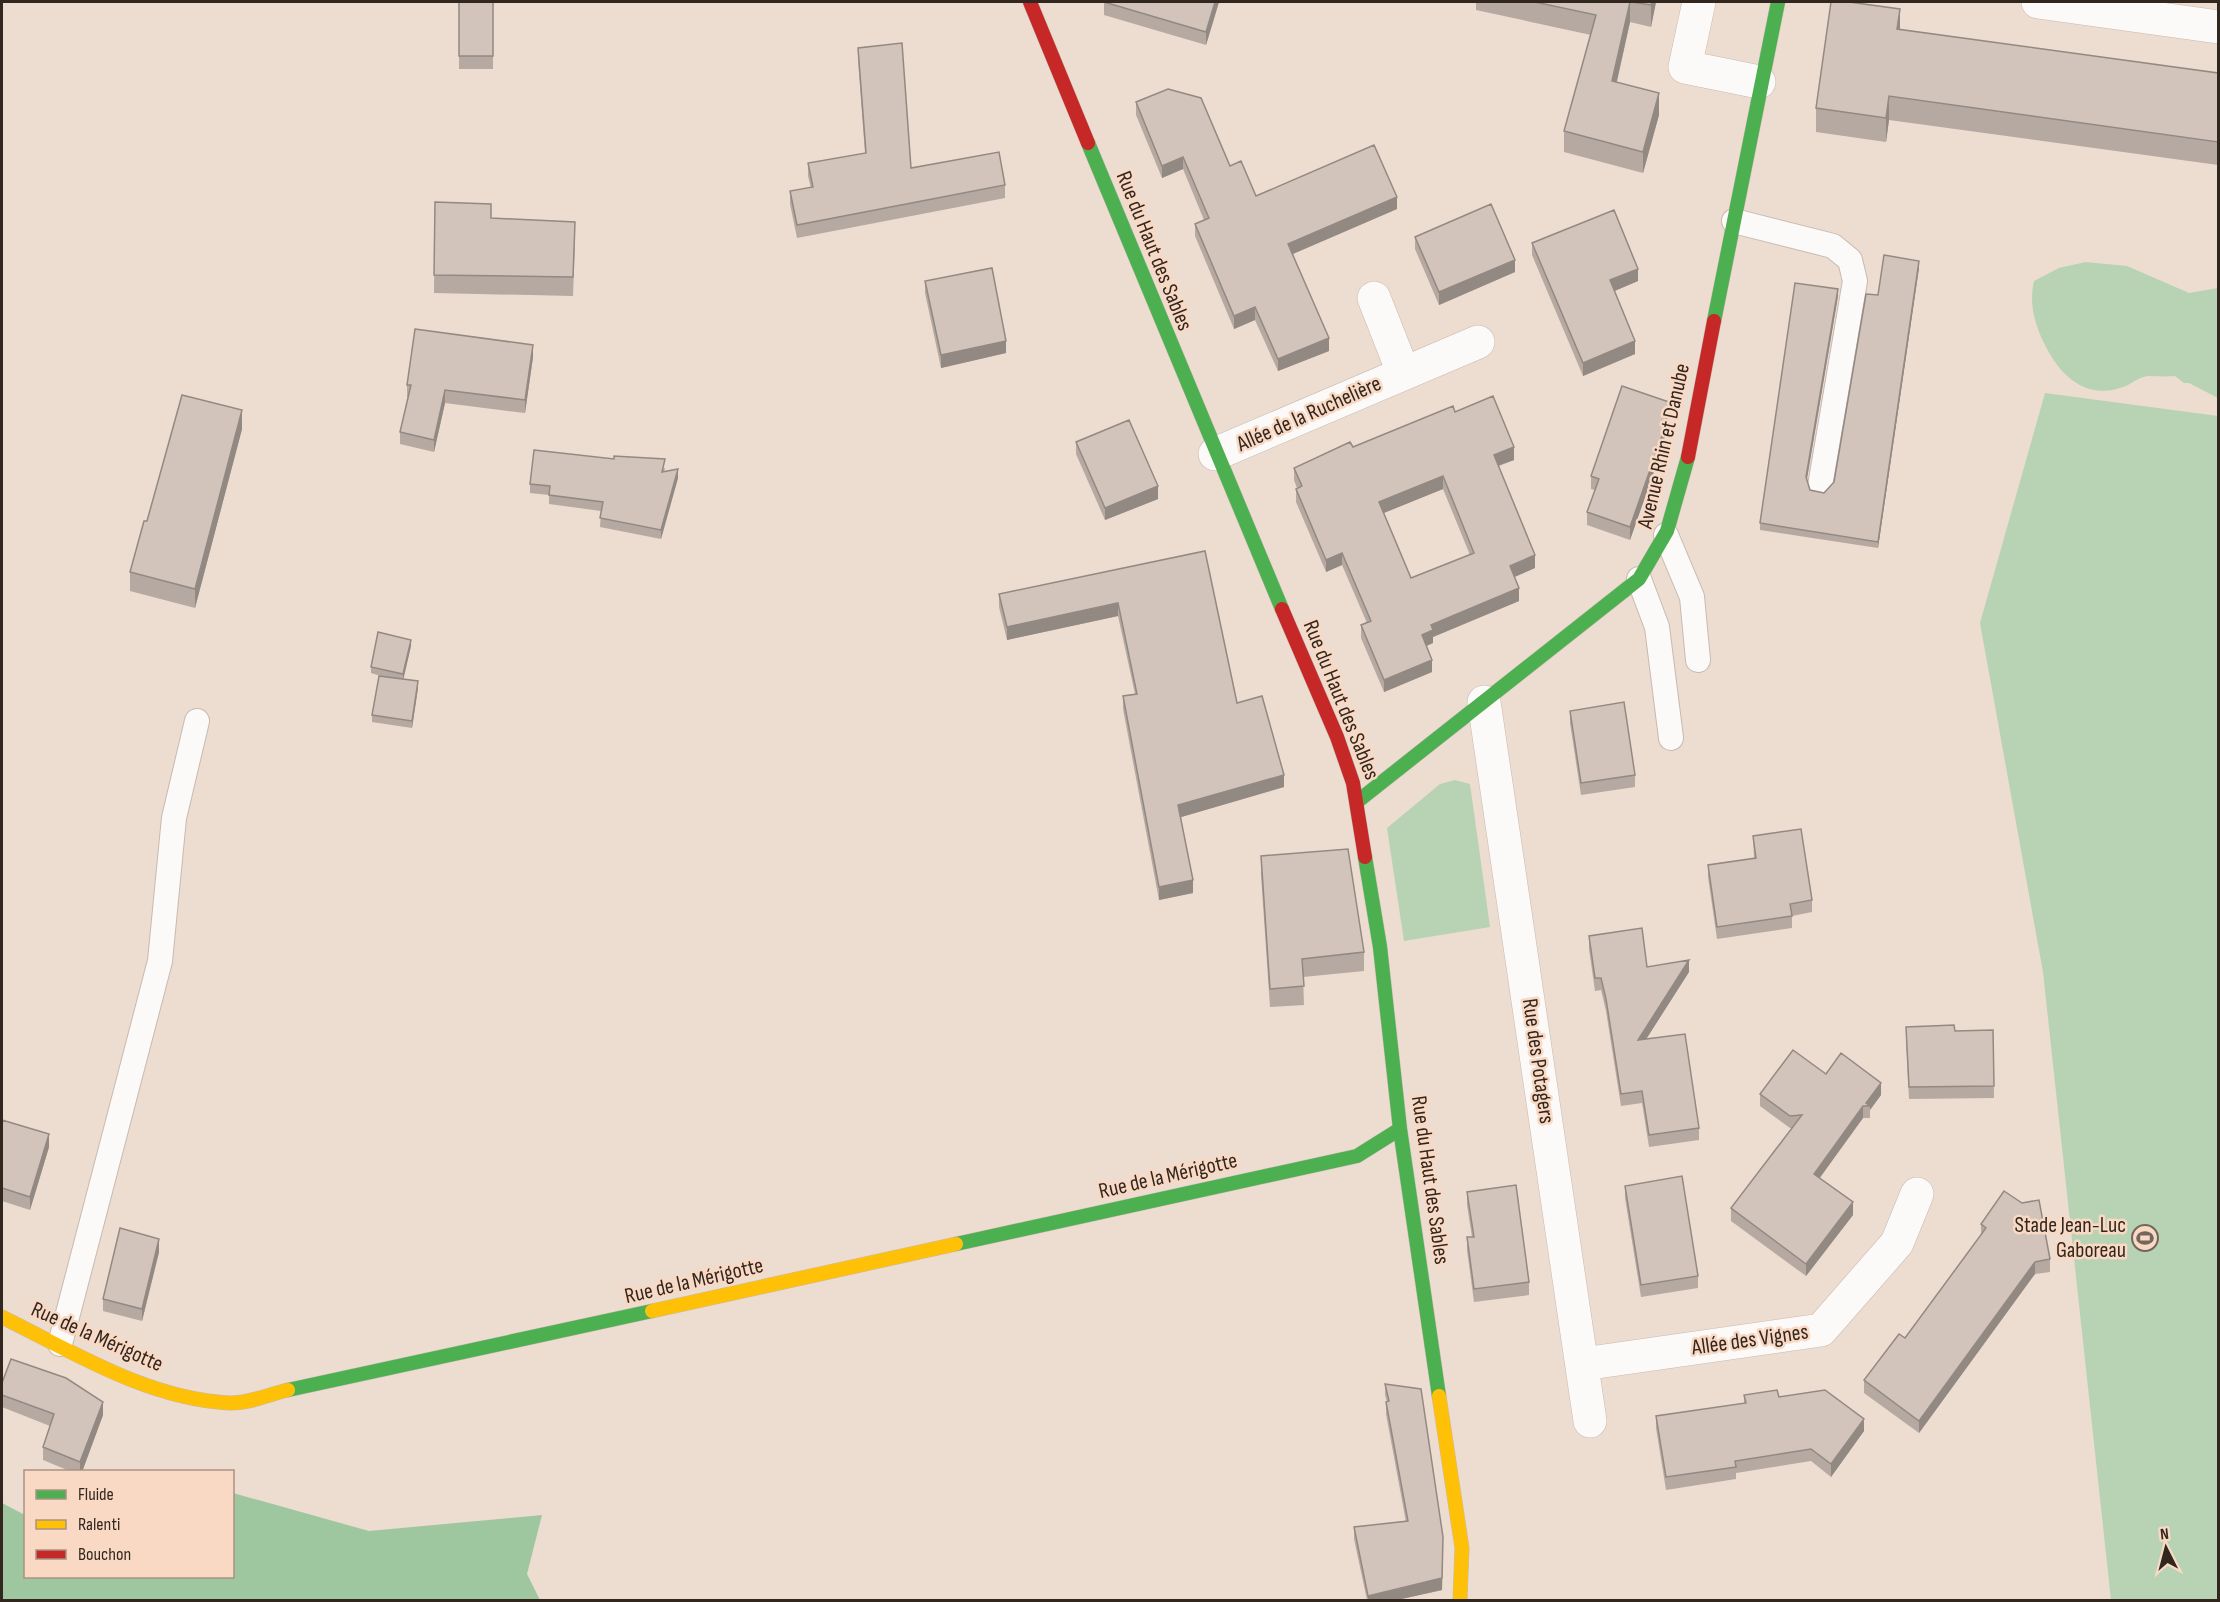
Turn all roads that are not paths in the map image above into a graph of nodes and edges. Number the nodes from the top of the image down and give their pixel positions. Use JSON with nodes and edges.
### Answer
{"nodes":[{"id":1,"x":1030,"y":2,"type":"edge"},
{"id":2,"x":1699,"y":2,"type":"edge"},
{"id":3,"x":1778,"y":2,"type":"edge"},
{"id":4,"x":2038,"y":2,"type":"edge"},
{"id":5,"x":2218,"y":27,"type":"edge"},
{"id":6,"x":1759,"y":82,"type":"junction"},
{"id":7,"x":1734,"y":221,"type":"junction"},
{"id":8,"x":1374,"y":298,"type":"dead end"},
{"id":9,"x":1478,"y":342,"type":"dead end"},
{"id":10,"x":1403,"y":372,"type":"junction"},
{"id":11,"x":1215,"y":454,"type":"junction"},
{"id":12,"x":1820,"y":486,"type":"dead end"},
{"id":13,"x":1666,"y":535,"type":"junction"},
{"id":14,"x":1639,"y":579,"type":"junction"},
{"id":15,"x":1698,"y":660,"type":"dead end"},
{"id":16,"x":1484,"y":702,"type":"junction"},
{"id":17,"x":197,"y":721,"type":"dead end"},
{"id":18,"x":1671,"y":738,"type":"dead end"},
{"id":19,"x":1358,"y":801,"type":"junction"},
{"id":20,"x":1400,"y":1129,"type":"junction"},
{"id":21,"x":1917,"y":1194,"type":"dead end"},
{"id":22,"x":2,"y":1317,"type":"edge"},
{"id":23,"x":60,"y":1344,"type":"junction"},
{"id":24,"x":1583,"y":1364,"type":"junction"},
{"id":25,"x":1590,"y":1421,"type":"dead end"},
{"id":26,"x":1460,"y":1600,"type":"edge"}],
"edges":[{"from":1,"to":11,"type":"street","name":"Rue du Haut des Sables"},
{"from":2,"to":6,"type":"street"},
{"from":3,"to":6,"type":"street","name":"Avenue Rhin et Danube"},
{"from":4,"to":5,"type":"street"},
{"from":6,"to":7,"type":"street","name":"Avenue Rhin et Danube"},
{"from":7,"to":12,"type":"lane"},
{"from":7,"to":13,"type":"street","name":"Avenue Rhin et Danube"},
{"from":8,"to":10,"type":"street","name":"Allée de la Ruchelière"},
{"from":9,"to":10,"type":"street","name":"Allée de la Ruchelière"},
{"from":10,"to":11,"type":"street","name":"Allée de la Ruchelière"},
{"from":11,"to":19,"type":"street","name":"Rue du Haut des Sables"},
{"from":13,"to":14,"type":"street","name":"Avenue Rhin et Danube"},
{"from":13,"to":15,"type":"lane"},
{"from":14,"to":16,"type":"street","name":"Avenue Rhin et Danube"},
{"from":14,"to":18,"type":"lane"},
{"from":16,"to":19,"type":"street","name":"Avenue Rhin et Danube"},
{"from":16,"to":24,"type":"street","name":"Rue des Potagers"},
{"from":17,"to":23,"type":"lane"},
{"from":19,"to":20,"type":"street","name":"Rue du Haut des Sables"},
{"from":20,"to":23,"type":"street","name":"Rue de la Mérigotte"},
{"from":20,"to":26,"type":"street","name":"Rue du Haut des Sables"},
{"from":21,"to":24,"type":"street","name":"Allée des Vignes"},
{"from":22,"to":23,"type":"street","name":"Rue de la Mérigotte"},
{"from":24,"to":25,"type":"street","name":"Rue des Potagers"}]}
